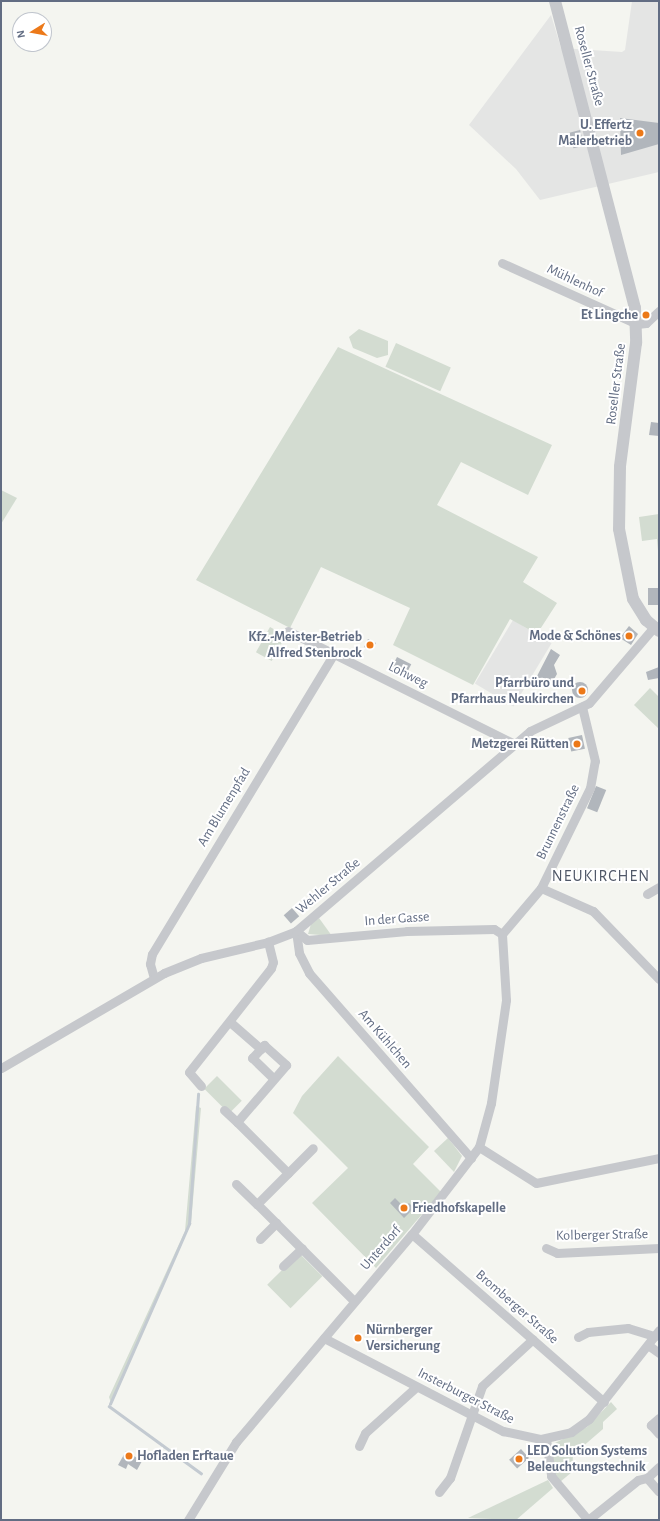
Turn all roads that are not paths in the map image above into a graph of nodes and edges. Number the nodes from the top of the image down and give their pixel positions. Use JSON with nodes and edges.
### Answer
{"nodes":[{"id":1,"x":555,"y":1,"type":"edge"},
{"id":2,"x":502,"y":263,"type":"dead end"},
{"id":3,"x":659,"y":310,"type":"edge"},
{"id":4,"x":636,"y":324,"type":"junction"},
{"id":5,"x":656,"y":629,"type":"edge"},
{"id":6,"x":288,"y":631,"type":"dead end"},
{"id":7,"x":334,"y":654,"type":"junction"},
{"id":8,"x":582,"y":707,"type":"junction"},
{"id":9,"x":515,"y":744,"type":"junction"},
{"id":10,"x":659,"y":887,"type":"edge"},
{"id":11,"x":541,"y":888,"type":"junction"},
{"id":12,"x":647,"y":894,"type":"dead end"},
{"id":13,"x":296,"y":931,"type":"junction"},
{"id":14,"x":502,"y":934,"type":"junction"},
{"id":15,"x":268,"y":942,"type":"junction"},
{"id":16,"x":154,"y":978,"type":"junction"},
{"id":17,"x":659,"y":979,"type":"edge"},
{"id":18,"x":230,"y":1022,"type":"junction"},
{"id":19,"x":260,"y":1048,"type":"junction"},
{"id":20,"x":1,"y":1068,"type":"edge"},
{"id":21,"x":273,"y":1078,"type":"junction"},
{"id":22,"x":201,"y":1086,"type":"dead end"},
{"id":23,"x":224,"y":1110,"type":"dead end"},
{"id":24,"x":237,"y":1122,"type":"junction"},
{"id":25,"x":479,"y":1147,"type":"junction"},
{"id":26,"x":313,"y":1148,"type":"dead end"},
{"id":27,"x":471,"y":1158,"type":"junction"},
{"id":28,"x":659,"y":1158,"type":"edge"},
{"id":29,"x":288,"y":1173,"type":"junction"},
{"id":30,"x":236,"y":1184,"type":"dead end"},
{"id":31,"x":257,"y":1204,"type":"junction"},
{"id":32,"x":276,"y":1223,"type":"junction"},
{"id":33,"x":412,"y":1234,"type":"junction"},
{"id":34,"x":260,"y":1239,"type":"dead end"},
{"id":35,"x":302,"y":1248,"type":"junction"},
{"id":36,"x":546,"y":1248,"type":"dead end"},
{"id":37,"x":659,"y":1248,"type":"edge"},
{"id":38,"x":283,"y":1266,"type":"dead end"},
{"id":39,"x":354,"y":1301,"type":"junction"},
{"id":40,"x":657,"y":1333,"type":"edge"},
{"id":41,"x":578,"y":1337,"type":"dead end"},
{"id":42,"x":324,"y":1338,"type":"junction"},
{"id":43,"x":533,"y":1339,"type":"junction"},
{"id":44,"x":648,"y":1345,"type":"junction"},
{"id":45,"x":659,"y":1353,"type":"edge"},
{"id":46,"x":416,"y":1387,"type":"junction"},
{"id":47,"x":604,"y":1402,"type":"junction"},
{"id":48,"x":472,"y":1416,"type":"junction"},
{"id":49,"x":659,"y":1418,"type":"edge"},
{"id":50,"x":659,"y":1434,"type":"edge"},
{"id":51,"x":546,"y":1439,"type":"junction"},
{"id":52,"x":359,"y":1446,"type":"dead end"},
{"id":53,"x":659,"y":1466,"type":"edge"},
{"id":54,"x":646,"y":1478,"type":"junction"},
{"id":55,"x":439,"y":1492,"type":"dead end"},
{"id":56,"x":659,"y":1492,"type":"edge"},
{"id":57,"x":188,"y":1520,"type":"edge"},
{"id":58,"x":588,"y":1520,"type":"edge"}],
"edges":[{"from":1,"to":4,"type":"street","name":"Roseller Straße"},
{"from":2,"to":4,"type":"street","name":"Mühlenhof"},
{"from":3,"to":4,"type":"street"},
{"from":4,"to":5,"type":"street","name":"Roseller Straße"},
{"from":5,"to":8,"type":"street"},
{"from":6,"to":7,"type":"street","name":"Lohweg"},
{"from":7,"to":9,"type":"street","name":"Lohweg"},
{"from":7,"to":16,"type":"street","name":"Am Blumenpfad"},
{"from":8,"to":9,"type":"street","name":"Wehler Straße"},
{"from":8,"to":11,"type":"street","name":"Brunnenstraße"},
{"from":9,"to":13,"type":"street","name":"Wehler Straße"},
{"from":10,"to":12,"type":"street"},
{"from":11,"to":14,"type":"street","name":"Brunnenstraße"},
{"from":11,"to":17,"type":"street"},
{"from":13,"to":14,"type":"street","name":"In der Gasse"},
{"from":13,"to":15,"type":"street","name":"Wehler Straße"},
{"from":13,"to":27,"type":"street","name":"Am Kühlchen"},
{"from":14,"to":25,"type":"street","name":"Unterdorf"},
{"from":15,"to":16,"type":"street","name":"Wehler Straße"},
{"from":15,"to":18,"type":"street"},
{"from":16,"to":20,"type":"street","name":"Wehler Straße"},
{"from":18,"to":19,"type":"street"},
{"from":18,"to":22,"type":"street"},
{"from":19,"to":21,"type":"street"},
{"from":19,"to":21,"type":"street"},
{"from":21,"to":24,"type":"street"},
{"from":23,"to":24,"type":"street"},
{"from":24,"to":29,"type":"street"},
{"from":25,"to":27,"type":"street","name":"Unterdorf"},
{"from":25,"to":28,"type":"street"},
{"from":26,"to":29,"type":"street"},
{"from":27,"to":33,"type":"street","name":"Unterdorf"},
{"from":29,"to":31,"type":"street"},
{"from":30,"to":31,"type":"street"},
{"from":31,"to":32,"type":"street"},
{"from":32,"to":34,"type":"street"},
{"from":32,"to":35,"type":"street"},
{"from":33,"to":39,"type":"street","name":"Unterdorf"},
{"from":33,"to":43,"type":"street","name":"Bromberger Straße"},
{"from":35,"to":38,"type":"street"},
{"from":35,"to":39,"type":"street"},
{"from":36,"to":37,"type":"street","name":"Kolberger Straße"},
{"from":39,"to":42,"type":"street","name":"Unterdorf"},
{"from":40,"to":41,"type":"street"},
{"from":40,"to":44,"type":"street","name":"Insterburger Straße"},
{"from":42,"to":46,"type":"street","name":"Insterburger Straße"},
{"from":42,"to":57,"type":"street","name":"Unterdorf"},
{"from":43,"to":47,"type":"street","name":"Bromberger Straße"},
{"from":43,"to":48,"type":"street"},
{"from":44,"to":45,"type":"street"},
{"from":44,"to":47,"type":"street","name":"Insterburger Straße"},
{"from":46,"to":48,"type":"street","name":"Insterburger Straße"},
{"from":46,"to":52,"type":"street"},
{"from":47,"to":51,"type":"street","name":"Insterburger Straße"},
{"from":48,"to":51,"type":"street","name":"Insterburger Straße"},
{"from":48,"to":55,"type":"street"},
{"from":49,"to":50,"type":"street"},
{"from":51,"to":58,"type":"street"},
{"from":53,"to":54,"type":"street"},
{"from":54,"to":56,"type":"street"},
{"from":54,"to":58,"type":"street"}]}
